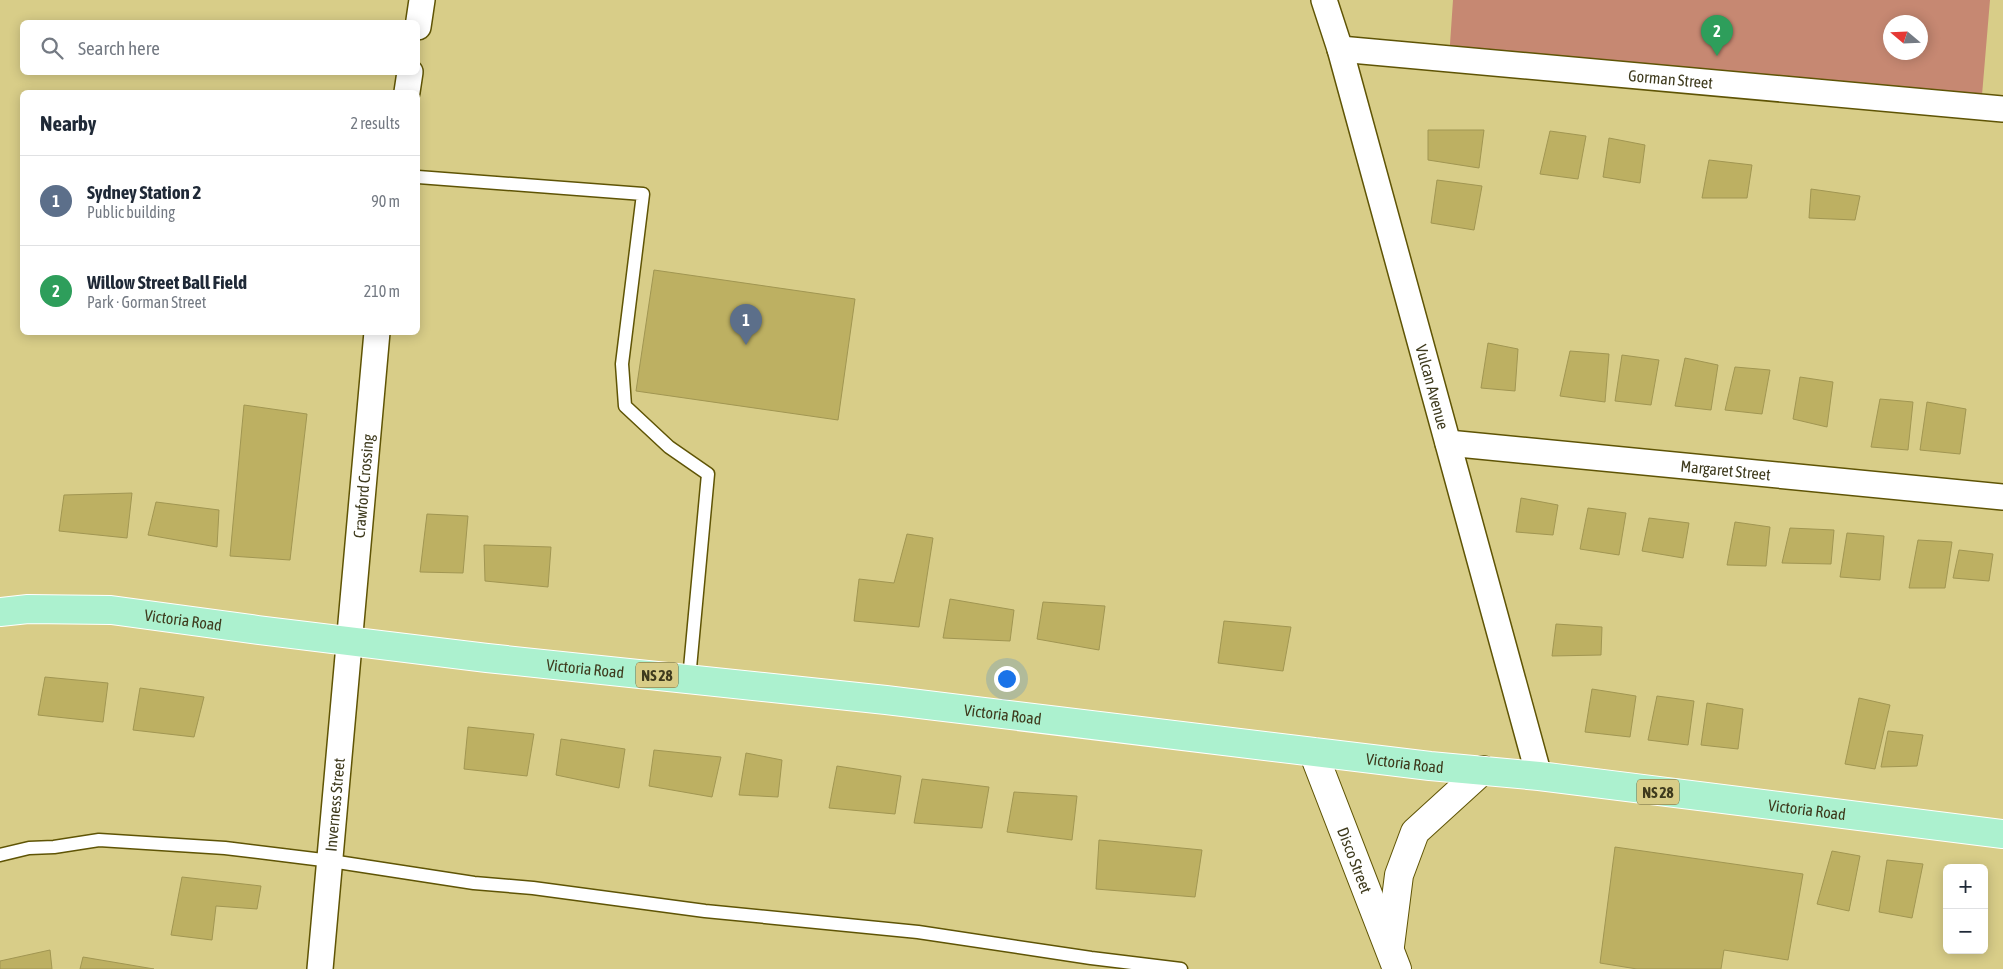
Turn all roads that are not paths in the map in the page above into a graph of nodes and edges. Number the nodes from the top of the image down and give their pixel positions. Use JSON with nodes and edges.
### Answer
{"nodes":[{"id":1,"x":422,"y":0,"type":"edge"},
{"id":2,"x":1324,"y":0,"type":"edge"},
{"id":3,"x":419,"y":20,"type":"edge"},
{"id":4,"x":1340,"y":49,"type":"junction"},
{"id":5,"x":410,"y":75,"type":"edge"},
{"id":6,"x":407,"y":90,"type":"edge"},
{"id":7,"x":2003,"y":108,"type":"edge"},
{"id":8,"x":420,"y":177,"type":"edge"},
{"id":9,"x":377,"y":335,"type":"edge"},
{"id":10,"x":1448,"y":443,"type":"junction"},
{"id":11,"x":2003,"y":497,"type":"edge"},
{"id":12,"x":0,"y":612,"type":"edge"},
{"id":13,"x":349,"y":640,"type":"junction"},
{"id":14,"x":689,"y":679,"type":"junction"},
{"id":15,"x":1313,"y":752,"type":"junction"},
{"id":16,"x":1482,"y":770,"type":"junction"},
{"id":17,"x":1539,"y":776,"type":"junction"},
{"id":18,"x":2003,"y":834,"type":"edge"},
{"id":19,"x":0,"y":855,"type":"edge"},
{"id":20,"x":331,"y":862,"type":"junction"},
{"id":21,"x":1393,"y":960,"type":"edge"},
{"id":22,"x":320,"y":969,"type":"edge"},
{"id":23,"x":1181,"y":969,"type":"edge"}],
"edges":[{"from":1,"to":3,"type":"street"},
{"from":2,"to":4,"type":"street","name":"Vulcan Avenue"},
{"from":4,"to":7,"type":"street","name":"Gorman Street"},
{"from":4,"to":10,"type":"street","name":"Vulcan Avenue"},
{"from":5,"to":6,"type":"street"},
{"from":8,"to":14,"type":"lane"},
{"from":9,"to":13,"type":"street","name":"Crawford Crossing"},
{"from":10,"to":11,"type":"street","name":"Margaret Street"},
{"from":10,"to":17,"type":"street","name":"Vulcan Avenue"},
{"from":12,"to":13,"type":"main road","name":"Victoria Road","number":"NS 28"},
{"from":13,"to":14,"type":"main road","name":"Victoria Road","number":"NS 28"},
{"from":13,"to":20,"type":"street","name":"Inverness Street"},
{"from":14,"to":15,"type":"main road","name":"Victoria Road","number":"NS 28"},
{"from":15,"to":16,"type":"main road","name":"Victoria Road","number":"NS 28"},
{"from":15,"to":21,"type":"street","name":"Disco Street"},
{"from":16,"to":17,"type":"main road","name":"Victoria Road","number":"NS 28"},
{"from":16,"to":21,"type":"street"},
{"from":17,"to":18,"type":"main road","name":"Victoria Road","number":"NS 28"},
{"from":19,"to":20,"type":"lane"},
{"from":20,"to":22,"type":"street","name":"Inverness Street"},
{"from":20,"to":23,"type":"lane"}]}
